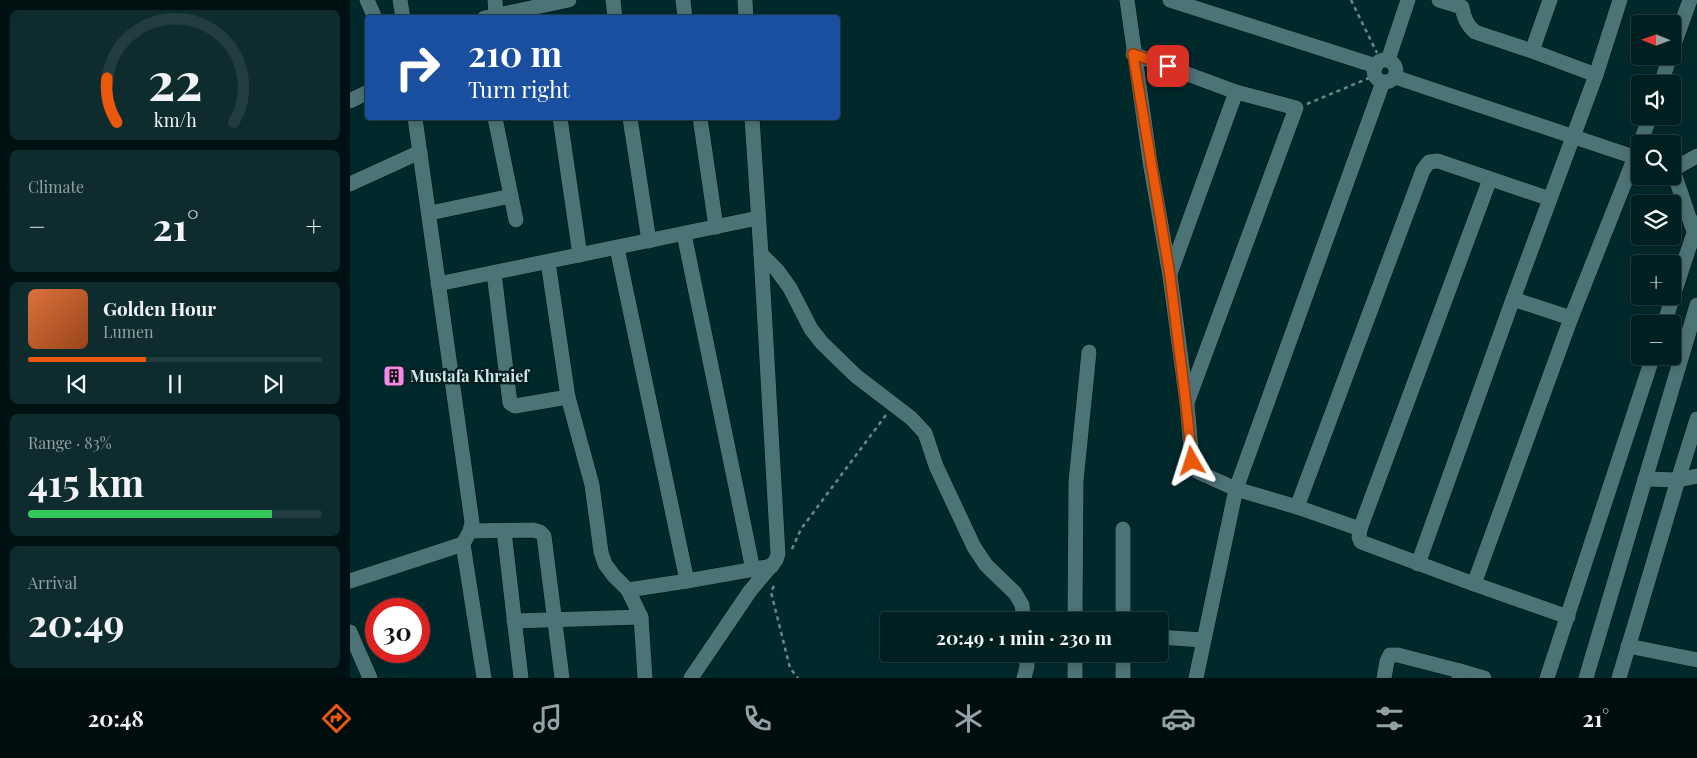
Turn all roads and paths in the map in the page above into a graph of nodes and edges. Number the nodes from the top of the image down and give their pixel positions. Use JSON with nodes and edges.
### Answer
{"nodes":[{"id":1,"x":367,"y":0,"type":"edge"},
{"id":2,"x":400,"y":0,"type":"edge"},
{"id":3,"x":569,"y":0,"type":"edge"},
{"id":4,"x":613,"y":0,"type":"edge"},
{"id":5,"x":683,"y":0,"type":"edge"},
{"id":6,"x":745,"y":0,"type":"edge"},
{"id":7,"x":1126,"y":0,"type":"edge"},
{"id":8,"x":1170,"y":0,"type":"edge"},
{"id":9,"x":1351,"y":0,"type":"edge"},
{"id":10,"x":1408,"y":0,"type":"edge"},
{"id":11,"x":1439,"y":0,"type":"edge"},
{"id":12,"x":1550,"y":0,"type":"edge"},
{"id":13,"x":1620,"y":0,"type":"edge"},
{"id":14,"x":1690,"y":0,"type":"edge"},
{"id":15,"x":1464,"y":4,"type":"edge"},
{"id":16,"x":492,"y":11,"type":"edge"},
{"id":17,"x":545,"y":11,"type":"edge"},
{"id":18,"x":374,"y":15,"type":"edge"},
{"id":19,"x":402,"y":15,"type":"edge"},
{"id":20,"x":615,"y":15,"type":"edge"},
{"id":21,"x":685,"y":15,"type":"edge"},
{"id":22,"x":746,"y":15,"type":"edge"},
{"id":23,"x":1681,"y":25,"type":"edge"},
{"id":24,"x":1532,"y":51,"type":"junction"},
{"id":25,"x":1133,"y":54,"type":"junction"},
{"id":26,"x":1383,"y":70,"type":"junction"},
{"id":27,"x":1596,"y":75,"type":"junction"},
{"id":28,"x":1236,"y":92,"type":"junction"},
{"id":29,"x":365,"y":94,"type":"edge"},
{"id":30,"x":350,"y":101,"type":"edge"},
{"id":31,"x":1296,"y":108,"type":"junction"},
{"id":32,"x":415,"y":120,"type":"edge"},
{"id":33,"x":495,"y":120,"type":"edge"},
{"id":34,"x":560,"y":120,"type":"edge"},
{"id":35,"x":630,"y":120,"type":"edge"},
{"id":36,"x":700,"y":120,"type":"edge"},
{"id":37,"x":752,"y":120,"type":"edge"},
{"id":38,"x":1574,"y":137,"type":"junction"},
{"id":39,"x":1631,"y":149,"type":"edge"},
{"id":40,"x":420,"y":152,"type":"junction"},
{"id":41,"x":1697,"y":156,"type":"edge"},
{"id":42,"x":1681,"y":165,"type":"edge"},
{"id":43,"x":1631,"y":171,"type":"edge"},
{"id":44,"x":1490,"y":179,"type":"junction"},
{"id":45,"x":350,"y":184,"type":"edge"},
{"id":46,"x":1679,"y":185,"type":"edge"},
{"id":47,"x":511,"y":196,"type":"junction"},
{"id":48,"x":1550,"y":199,"type":"junction"},
{"id":49,"x":430,"y":213,"type":"junction"},
{"id":50,"x":758,"y":218,"type":"junction"},
{"id":51,"x":516,"y":220,"type":"dead end"},
{"id":52,"x":716,"y":227,"type":"junction"},
{"id":53,"x":1696,"y":231,"type":"edge"},
{"id":54,"x":684,"y":234,"type":"junction"},
{"id":55,"x":649,"y":241,"type":"junction"},
{"id":56,"x":618,"y":248,"type":"junction"},
{"id":57,"x":762,"y":254,"type":"junction"},
{"id":58,"x":580,"y":255,"type":"junction"},
{"id":59,"x":548,"y":262,"type":"junction"},
{"id":60,"x":494,"y":273,"type":"junction"},
{"id":61,"x":1170,"y":276,"type":"junction"},
{"id":62,"x":438,"y":284,"type":"junction"},
{"id":63,"x":1514,"y":299,"type":"junction"},
{"id":64,"x":1697,"y":305,"type":"edge"},
{"id":65,"x":1667,"y":315,"type":"edge"},
{"id":66,"x":1571,"y":318,"type":"junction"},
{"id":67,"x":1089,"y":352,"type":"dead end"},
{"id":68,"x":1650,"y":365,"type":"edge"},
{"id":69,"x":568,"y":397,"type":"junction"},
{"id":70,"x":894,"y":404,"type":"junction"},
{"id":71,"x":1186,"y":404,"type":"junction"},
{"id":72,"x":1697,"y":419,"type":"edge"},
{"id":73,"x":1697,"y":476,"type":"edge"},
{"id":74,"x":1645,"y":479,"type":"junction"},
{"id":75,"x":1678,"y":480,"type":"junction"},
{"id":76,"x":1236,"y":489,"type":"junction"},
{"id":77,"x":1297,"y":507,"type":"junction"},
{"id":78,"x":1122,"y":529,"type":"dead end"},
{"id":79,"x":1360,"y":530,"type":"junction"},
{"id":80,"x":504,"y":531,"type":"junction"},
{"id":81,"x":467,"y":538,"type":"junction"},
{"id":82,"x":788,"y":556,"type":"dead end"},
{"id":83,"x":1418,"y":564,"type":"junction"},
{"id":84,"x":772,"y":566,"type":"junction"},
{"id":85,"x":753,"y":570,"type":"junction"},
{"id":86,"x":350,"y":581,"type":"edge"},
{"id":87,"x":687,"y":581,"type":"junction"},
{"id":88,"x":775,"y":583,"type":"dead end"},
{"id":89,"x":1474,"y":584,"type":"junction"},
{"id":90,"x":628,"y":590,"type":"junction"},
{"id":91,"x":1023,"y":612,"type":"edge"},
{"id":92,"x":1075,"y":612,"type":"edge"},
{"id":93,"x":1123,"y":612,"type":"edge"},
{"id":94,"x":641,"y":617,"type":"junction"},
{"id":95,"x":1568,"y":617,"type":"junction"},
{"id":96,"x":555,"y":619,"type":"junction"},
{"id":97,"x":514,"y":621,"type":"junction"},
{"id":98,"x":350,"y":632,"type":"edge"},
{"id":99,"x":1168,"y":638,"type":"edge"},
{"id":100,"x":1204,"y":640,"type":"junction"},
{"id":101,"x":1628,"y":646,"type":"junction"},
{"id":102,"x":355,"y":659,"type":"edge"},
{"id":103,"x":1697,"y":660,"type":"edge"},
{"id":104,"x":1026,"y":662,"type":"edge"},
{"id":105,"x":1075,"y":662,"type":"edge"},
{"id":106,"x":1123,"y":662,"type":"edge"},
{"id":107,"x":1459,"y":674,"type":"edge"},
{"id":108,"x":370,"y":678,"type":"edge"},
{"id":109,"x":484,"y":678,"type":"edge"},
{"id":110,"x":521,"y":678,"type":"edge"},
{"id":111,"x":562,"y":678,"type":"edge"},
{"id":112,"x":645,"y":678,"type":"edge"},
{"id":113,"x":691,"y":678,"type":"edge"},
{"id":114,"x":798,"y":678,"type":"edge"},
{"id":115,"x":1027,"y":678,"type":"edge"},
{"id":116,"x":1075,"y":678,"type":"edge"},
{"id":117,"x":1123,"y":678,"type":"edge"},
{"id":118,"x":1196,"y":678,"type":"edge"},
{"id":119,"x":1384,"y":678,"type":"edge"},
{"id":120,"x":1484,"y":678,"type":"edge"},
{"id":121,"x":1547,"y":678,"type":"edge"},
{"id":122,"x":1586,"y":678,"type":"edge"},
{"id":123,"x":1619,"y":678,"type":"edge"}],
"edges":[{"from":1,"to":18,"type":"street"},
{"from":2,"to":19,"type":"street"},
{"from":3,"to":17,"type":"street"},
{"from":4,"to":20,"type":"street"},
{"from":5,"to":21,"type":"street"},
{"from":6,"to":22,"type":"street"},
{"from":7,"to":25,"type":"street"},
{"from":8,"to":26,"type":"street"},
{"from":9,"to":26,"type":"path"},
{"from":10,"to":26,"type":"street"},
{"from":11,"to":15,"type":"street"},
{"from":12,"to":24,"type":"street"},
{"from":13,"to":27,"type":"street"},
{"from":14,"to":23,"type":"street"},
{"from":15,"to":24,"type":"street"},
{"from":16,"to":17,"type":"street"},
{"from":24,"to":27,"type":"street"},
{"from":25,"to":28,"type":"street"},
{"from":25,"to":61,"type":"street"},
{"from":26,"to":31,"type":"path"},
{"from":26,"to":38,"type":"street"},
{"from":26,"to":76,"type":"street"},
{"from":27,"to":38,"type":"street"},
{"from":28,"to":31,"type":"street"},
{"from":28,"to":61,"type":"street"},
{"from":29,"to":30,"type":"street"},
{"from":31,"to":71,"type":"street"},
{"from":32,"to":40,"type":"street"},
{"from":33,"to":47,"type":"street"},
{"from":34,"to":58,"type":"street"},
{"from":35,"to":55,"type":"street"},
{"from":36,"to":52,"type":"street"},
{"from":37,"to":50,"type":"street"},
{"from":38,"to":39,"type":"street"},
{"from":38,"to":48,"type":"street"},
{"from":40,"to":45,"type":"street"},
{"from":40,"to":49,"type":"street"},
{"from":41,"to":42,"type":"street"},
{"from":43,"to":66,"type":"street"},
{"from":44,"to":48,"type":"street"},
{"from":44,"to":77,"type":"street"},
{"from":44,"to":79,"type":"street"},
{"from":46,"to":53,"type":"street"},
{"from":47,"to":49,"type":"street"},
{"from":47,"to":51,"type":"street"},
{"from":48,"to":63,"type":"street"},
{"from":49,"to":62,"type":"street"},
{"from":50,"to":52,"type":"street"},
{"from":50,"to":57,"type":"street"},
{"from":52,"to":54,"type":"street"},
{"from":53,"to":65,"type":"street"},
{"from":54,"to":55,"type":"street"},
{"from":54,"to":85,"type":"street"},
{"from":55,"to":56,"type":"street"},
{"from":56,"to":58,"type":"street"},
{"from":56,"to":87,"type":"street"},
{"from":57,"to":70,"type":"street"},
{"from":57,"to":84,"type":"street"},
{"from":58,"to":59,"type":"street"},
{"from":59,"to":60,"type":"street"},
{"from":59,"to":69,"type":"street"},
{"from":60,"to":62,"type":"street"},
{"from":60,"to":69,"type":"street"},
{"from":61,"to":71,"type":"street"},
{"from":62,"to":81,"type":"street"},
{"from":63,"to":66,"type":"street"},
{"from":63,"to":83,"type":"street"},
{"from":64,"to":74,"type":"street"},
{"from":66,"to":89,"type":"street"},
{"from":67,"to":92,"type":"street"},
{"from":68,"to":95,"type":"street"},
{"from":69,"to":90,"type":"street"},
{"from":70,"to":82,"type":"path"},
{"from":70,"to":91,"type":"street"},
{"from":71,"to":76,"type":"street"},
{"from":72,"to":75,"type":"street"},
{"from":73,"to":75,"type":"street"},
{"from":74,"to":75,"type":"street"},
{"from":74,"to":122,"type":"street"},
{"from":75,"to":101,"type":"street"},
{"from":76,"to":77,"type":"street"},
{"from":76,"to":100,"type":"street"},
{"from":77,"to":79,"type":"street"},
{"from":78,"to":93,"type":"street"},
{"from":79,"to":83,"type":"street"},
{"from":80,"to":81,"type":"street"},
{"from":80,"to":96,"type":"street"},
{"from":80,"to":97,"type":"street"},
{"from":81,"to":86,"type":"street"},
{"from":81,"to":109,"type":"street"},
{"from":83,"to":89,"type":"street"},
{"from":84,"to":85,"type":"street"},
{"from":84,"to":113,"type":"street"},
{"from":85,"to":87,"type":"street"},
{"from":87,"to":90,"type":"street"},
{"from":88,"to":114,"type":"path"},
{"from":89,"to":95,"type":"street"},
{"from":90,"to":94,"type":"street"},
{"from":94,"to":96,"type":"street"},
{"from":94,"to":112,"type":"street"},
{"from":95,"to":121,"type":"street"},
{"from":96,"to":97,"type":"street"},
{"from":96,"to":111,"type":"street"},
{"from":97,"to":110,"type":"street"},
{"from":98,"to":102,"type":"street"},
{"from":99,"to":100,"type":"street"},
{"from":100,"to":118,"type":"street"},
{"from":101,"to":103,"type":"street"},
{"from":101,"to":123,"type":"street"},
{"from":102,"to":108,"type":"street"},
{"from":104,"to":115,"type":"street"},
{"from":105,"to":116,"type":"street"},
{"from":106,"to":117,"type":"street"},
{"from":107,"to":119,"type":"street"},
{"from":107,"to":120,"type":"street"}]}
